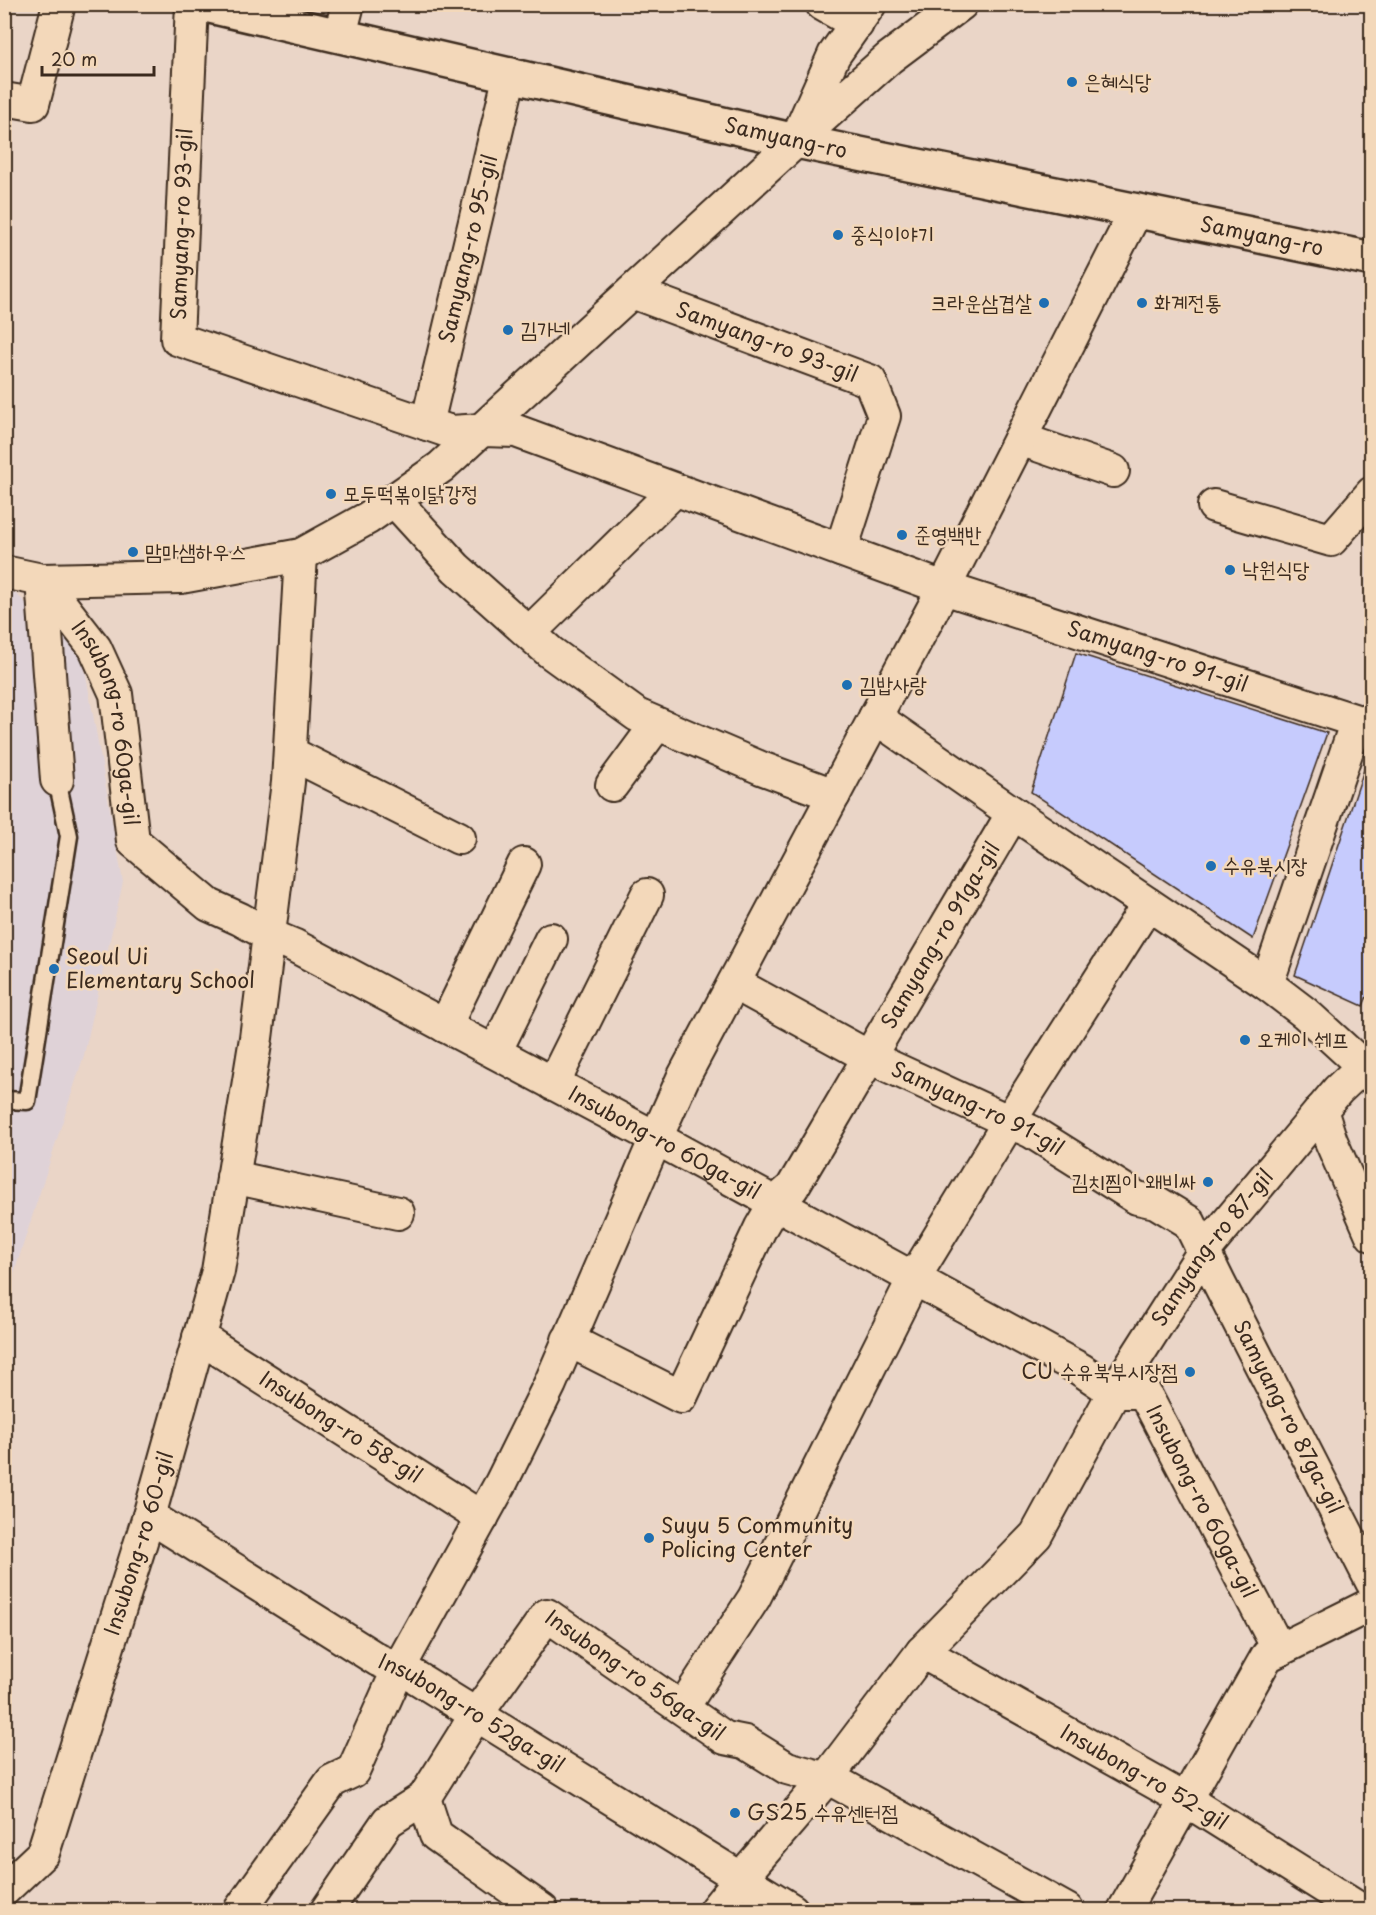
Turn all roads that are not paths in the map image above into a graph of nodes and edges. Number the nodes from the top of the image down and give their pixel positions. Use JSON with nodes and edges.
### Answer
{"nodes":[{"id":1,"x":59,"y":4,"type":"edge"},
{"id":2,"x":192,"y":4,"type":"edge"},
{"id":3,"x":201,"y":4,"type":"edge"},
{"id":4,"x":822,"y":4,"type":"edge"},
{"id":5,"x":961,"y":4,"type":"edge"},
{"id":6,"x":864,"y":14,"type":"edge"},
{"id":7,"x":344,"y":20,"type":"edge"},
{"id":8,"x":510,"y":74,"type":"junction"},
{"id":9,"x":4,"y":99,"type":"edge"},
{"id":10,"x":796,"y":141,"type":"junction"},
{"id":11,"x":1136,"y":211,"type":"junction"},
{"id":12,"x":1371,"y":259,"type":"edge"},
{"id":13,"x":632,"y":292,"type":"junction"},
{"id":14,"x":427,"y":424,"type":"junction"},
{"id":15,"x":482,"y":430,"type":"junction"},
{"id":16,"x":1020,"y":439,"type":"junction"},
{"id":17,"x":1113,"y":471,"type":"dead end"},
{"id":18,"x":675,"y":490,"type":"junction"},
{"id":19,"x":1371,"y":493,"type":"edge"},
{"id":20,"x":394,"y":500,"type":"junction"},
{"id":21,"x":1214,"y":506,"type":"dead end"},
{"id":22,"x":841,"y":550,"type":"junction"},
{"id":23,"x":301,"y":555,"type":"junction"},
{"id":24,"x":4,"y":572,"type":"edge"},
{"id":25,"x":42,"y":580,"type":"junction"},
{"id":26,"x":944,"y":588,"type":"junction"},
{"id":27,"x":528,"y":633,"type":"junction"},
{"id":28,"x":875,"y":717,"type":"junction"},
{"id":29,"x":1364,"y":723,"type":"edge"},
{"id":30,"x":657,"y":724,"type":"junction"},
{"id":31,"x":290,"y":753,"type":"junction"},
{"id":32,"x":57,"y":780,"type":"joint"},
{"id":33,"x":612,"y":785,"type":"dead end"},
{"id":34,"x":834,"y":795,"type":"junction"},
{"id":35,"x":1013,"y":813,"type":"junction"},
{"id":36,"x":459,"y":838,"type":"dead end"},
{"id":37,"x":524,"y":864,"type":"dead end"},
{"id":38,"x":646,"y":895,"type":"dead end"},
{"id":39,"x":1148,"y":904,"type":"junction"},
{"id":40,"x":269,"y":935,"type":"junction"},
{"id":41,"x":551,"y":939,"type":"dead end"},
{"id":42,"x":734,"y":983,"type":"junction"},
{"id":43,"x":1267,"y":984,"type":"junction"},
{"id":44,"x":445,"y":1026,"type":"junction"},
{"id":45,"x":495,"y":1052,"type":"junction"},
{"id":46,"x":869,"y":1057,"type":"junction"},
{"id":47,"x":1367,"y":1062,"type":"edge"},
{"id":48,"x":552,"y":1084,"type":"junction"},
{"id":49,"x":4,"y":1101,"type":"edge"},
{"id":50,"x":1321,"y":1110,"type":"junction"},
{"id":51,"x":1009,"y":1122,"type":"junction"},
{"id":52,"x":656,"y":1138,"type":"junction"},
{"id":53,"x":233,"y":1177,"type":"junction"},
{"id":54,"x":775,"y":1203,"type":"junction"},
{"id":55,"x":398,"y":1213,"type":"dead end"},
{"id":56,"x":1371,"y":1235,"type":"edge"},
{"id":57,"x":1204,"y":1251,"type":"junction"},
{"id":58,"x":914,"y":1278,"type":"junction"},
{"id":59,"x":199,"y":1337,"type":"junction"},
{"id":60,"x":568,"y":1340,"type":"junction"},
{"id":61,"x":1114,"y":1392,"type":"junction"},
{"id":62,"x":148,"y":1516,"type":"junction"},
{"id":63,"x":482,"y":1518,"type":"junction"},
{"id":64,"x":1371,"y":1582,"type":"edge"},
{"id":65,"x":1371,"y":1604,"type":"edge"},
{"id":66,"x":1279,"y":1650,"type":"junction"},
{"id":67,"x":922,"y":1652,"type":"junction"},
{"id":68,"x":399,"y":1668,"type":"junction"},
{"id":69,"x":682,"y":1707,"type":"junction"},
{"id":70,"x":476,"y":1715,"type":"junction"},
{"id":71,"x":826,"y":1779,"type":"junction"},
{"id":72,"x":424,"y":1798,"type":"junction"},
{"id":73,"x":1186,"y":1800,"type":"junction"},
{"id":74,"x":740,"y":1879,"type":"junction"},
{"id":75,"x":4,"y":1890,"type":"edge"},
{"id":76,"x":506,"y":1901,"type":"edge"},
{"id":77,"x":240,"y":1911,"type":"edge"},
{"id":78,"x":327,"y":1911,"type":"edge"},
{"id":79,"x":542,"y":1911,"type":"edge"},
{"id":80,"x":715,"y":1911,"type":"edge"},
{"id":81,"x":792,"y":1911,"type":"edge"},
{"id":82,"x":1067,"y":1911,"type":"edge"},
{"id":83,"x":1124,"y":1911,"type":"edge"},
{"id":84,"x":1361,"y":1911,"type":"edge"}],
"edges":[{"from":1,"to":9,"type":"street"},
{"from":2,"to":14,"type":"street","name":"Samyang-ro 93-gil"},
{"from":3,"to":7,"type":"main road","name":"Samyang-ro"},
{"from":4,"to":6,"type":"street"},
{"from":5,"to":10,"type":"street"},
{"from":6,"to":10,"type":"street"},
{"from":7,"to":8,"type":"main road","name":"Samyang-ro"},
{"from":8,"to":10,"type":"main road","name":"Samyang-ro"},
{"from":8,"to":14,"type":"street","name":"Samyang-ro 95-gil"},
{"from":10,"to":11,"type":"main road","name":"Samyang-ro"},
{"from":10,"to":13,"type":"street"},
{"from":11,"to":12,"type":"main road","name":"Samyang-ro"},
{"from":11,"to":16,"type":"street"},
{"from":13,"to":15,"type":"street"},
{"from":13,"to":22,"type":"street","name":"Samyang-ro 93-gil"},
{"from":14,"to":15,"type":"street","name":"Samyang-ro 93-gil"},
{"from":15,"to":18,"type":"street","name":"Samyang-ro 93-gil"},
{"from":15,"to":20,"type":"street"},
{"from":16,"to":17,"type":"street"},
{"from":16,"to":26,"type":"street"},
{"from":18,"to":22,"type":"street","name":"Samyang-ro 93-gil"},
{"from":18,"to":27,"type":"street"},
{"from":19,"to":21,"type":"street"},
{"from":20,"to":23,"type":"street"},
{"from":20,"to":27,"type":"street"},
{"from":22,"to":26,"type":"street","name":"Samyang-ro 93-gil"},
{"from":23,"to":25,"type":"street"},
{"from":23,"to":31,"type":"street","name":"Insubong-ro 60-gil"},
{"from":24,"to":25,"type":"street"},
{"from":25,"to":32,"type":"street"},
{"from":25,"to":40,"type":"street","name":"Insubong-ro 60ga-gil"},
{"from":26,"to":28,"type":"street"},
{"from":26,"to":29,"type":"street","name":"Samyang-ro 91-gil"},
{"from":27,"to":30,"type":"street"},
{"from":28,"to":34,"type":"street"},
{"from":28,"to":35,"type":"street"},
{"from":29,"to":43,"type":"street"},
{"from":30,"to":33,"type":"street"},
{"from":30,"to":34,"type":"street"},
{"from":31,"to":36,"type":"street"},
{"from":31,"to":40,"type":"street","name":"Insubong-ro 60-gil"},
{"from":32,"to":49,"type":"lane"},
{"from":34,"to":42,"type":"street"},
{"from":35,"to":39,"type":"street"},
{"from":35,"to":46,"type":"street","name":"Samyang-ro 91ga-gil"},
{"from":37,"to":44,"type":"street"},
{"from":38,"to":48,"type":"street","name":"Insubong-ro 60ga-gil"},
{"from":39,"to":43,"type":"street"},
{"from":39,"to":51,"type":"street"},
{"from":40,"to":44,"type":"street","name":"Insubong-ro 60ga-gil"},
{"from":40,"to":53,"type":"street","name":"Insubong-ro 60-gil"},
{"from":41,"to":45,"type":"street"},
{"from":42,"to":46,"type":"street","name":"Samyang-ro 91-gil"},
{"from":42,"to":52,"type":"street"},
{"from":43,"to":47,"type":"street"},
{"from":44,"to":45,"type":"street","name":"Insubong-ro 60ga-gil"},
{"from":45,"to":48,"type":"street","name":"Insubong-ro 60ga-gil"},
{"from":46,"to":51,"type":"street","name":"Samyang-ro 91-gil"},
{"from":46,"to":54,"type":"street","name":"Insubong-ro 60ga-gil"},
{"from":47,"to":50,"type":"street","name":"Samyang-ro 87-gil"},
{"from":48,"to":52,"type":"street","name":"Insubong-ro 60ga-gil"},
{"from":50,"to":56,"type":"street"},
{"from":50,"to":57,"type":"street","name":"Samyang-ro 87-gil"},
{"from":51,"to":57,"type":"street","name":"Samyang-ro 91-gil"},
{"from":51,"to":58,"type":"street"},
{"from":52,"to":54,"type":"street","name":"Insubong-ro 60ga-gil"},
{"from":52,"to":60,"type":"street"},
{"from":53,"to":55,"type":"street"},
{"from":53,"to":59,"type":"street","name":"Insubong-ro 60-gil"},
{"from":54,"to":58,"type":"street","name":"Insubong-ro 60ga-gil"},
{"from":54,"to":60,"type":"street","name":"Insubong-ro 60ga-gil"},
{"from":57,"to":61,"type":"street","name":"Samyang-ro 87-gil"},
{"from":57,"to":64,"type":"street","name":"Samyang-ro 87ga-gil"},
{"from":58,"to":61,"type":"street","name":"Insubong-ro 60ga-gil"},
{"from":58,"to":69,"type":"street"},
{"from":59,"to":62,"type":"street","name":"Insubong-ro 60-gil"},
{"from":59,"to":63,"type":"street","name":"Insubong-ro 58-gil"},
{"from":60,"to":63,"type":"street"},
{"from":61,"to":66,"type":"street","name":"Insubong-ro 60ga-gil"},
{"from":61,"to":67,"type":"street"},
{"from":62,"to":68,"type":"street","name":"Insubong-ro 52ga-gil"},
{"from":62,"to":75,"type":"street","name":"Insubong-ro 60-gil"},
{"from":63,"to":68,"type":"street"},
{"from":65,"to":66,"type":"street"},
{"from":66,"to":73,"type":"street"},
{"from":67,"to":71,"type":"street"},
{"from":67,"to":73,"type":"street","name":"Insubong-ro 52-gil"},
{"from":68,"to":70,"type":"street","name":"Insubong-ro 52ga-gil"},
{"from":68,"to":77,"type":"street"},
{"from":69,"to":70,"type":"street","name":"Insubong-ro 56ga-gil"},
{"from":69,"to":71,"type":"street","name":"Insubong-ro 56ga-gil"},
{"from":70,"to":72,"type":"street","name":"Insubong-ro 56ga-gil"},
{"from":70,"to":74,"type":"street","name":"Insubong-ro 52ga-gil"},
{"from":71,"to":74,"type":"street"},
{"from":71,"to":82,"type":"street","name":"Insubong-ro 56ga-gil"},
{"from":72,"to":76,"type":"street"},
{"from":72,"to":78,"type":"street","name":"Insubong-ro 56ga-gil"},
{"from":73,"to":83,"type":"street"},
{"from":73,"to":84,"type":"street","name":"Insubong-ro 52-gil"},
{"from":74,"to":80,"type":"street"},
{"from":74,"to":81,"type":"street","name":"Insubong-ro 52ga-gil"},
{"from":76,"to":79,"type":"street"}]}
